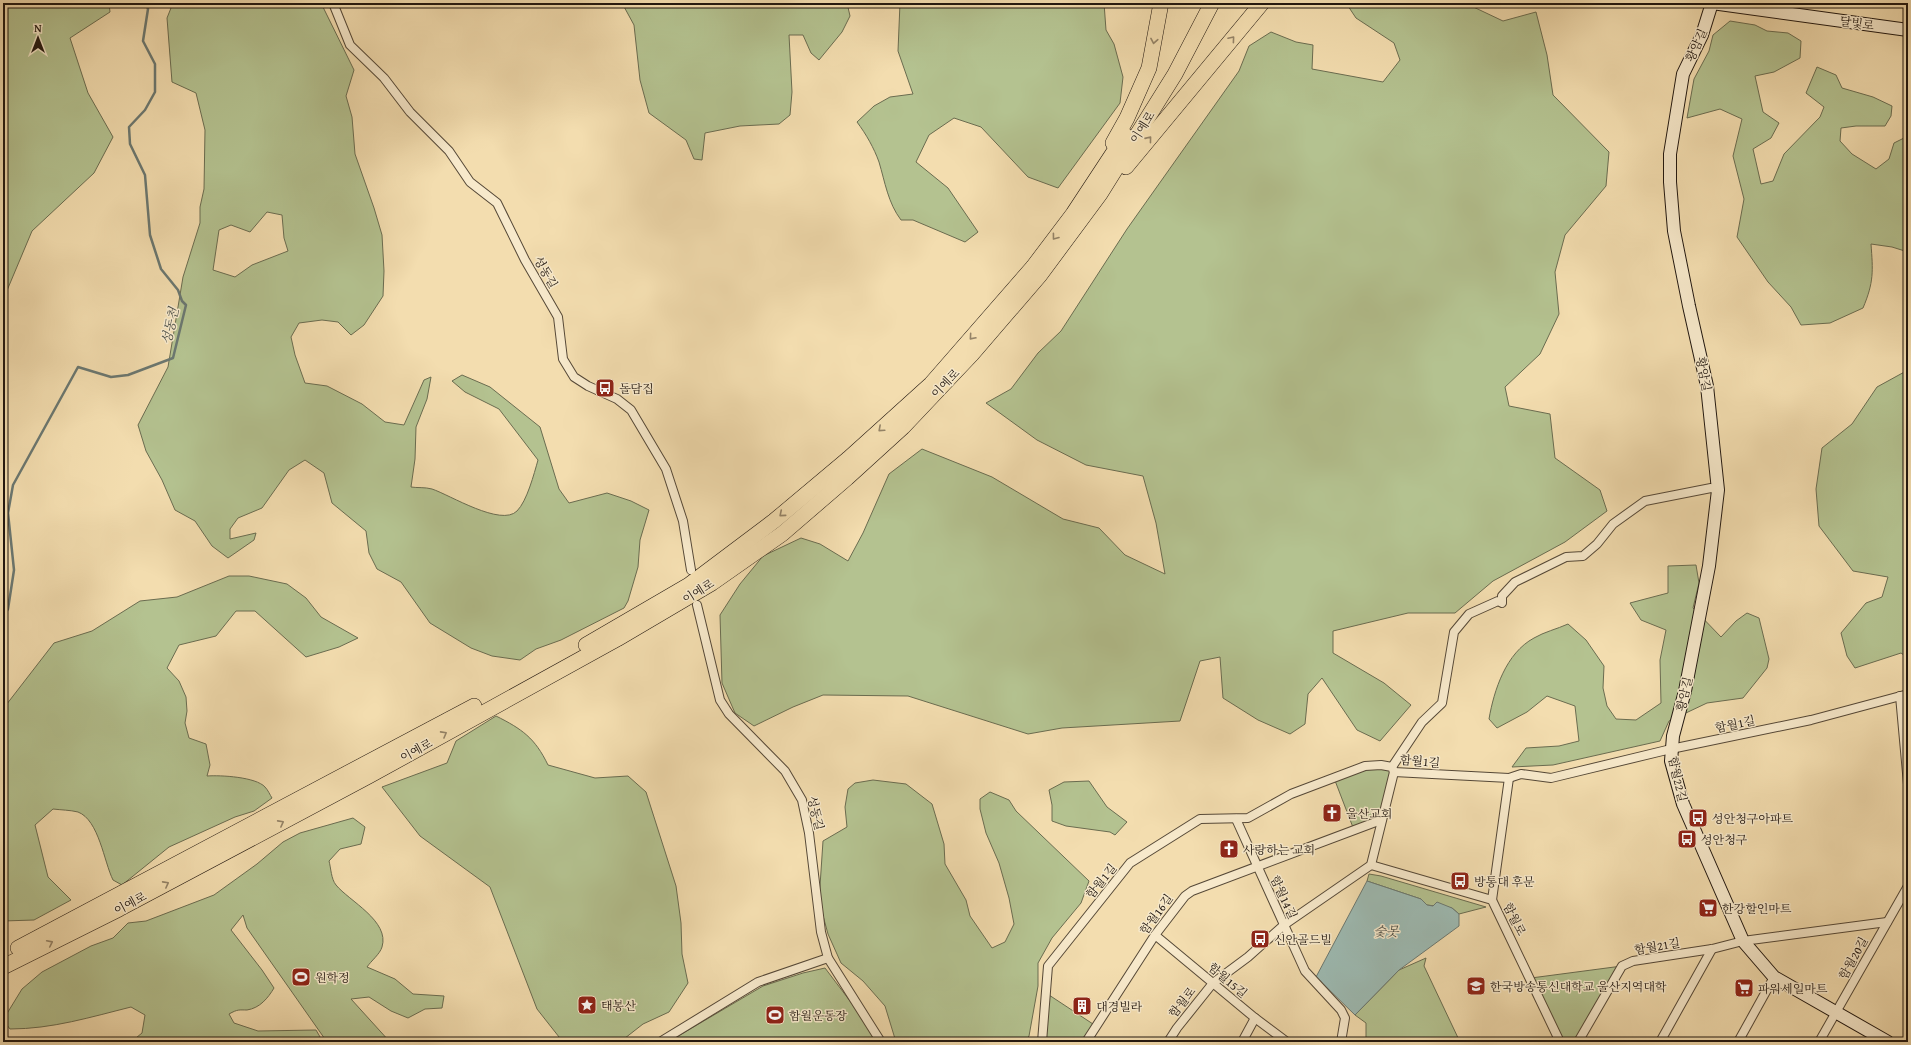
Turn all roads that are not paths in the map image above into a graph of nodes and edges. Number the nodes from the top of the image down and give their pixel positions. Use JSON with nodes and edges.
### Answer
{"nodes":[{"id":1,"x":333,"y":3,"type":"edge"},
{"id":2,"x":1160,"y":3,"type":"edge"},
{"id":3,"x":1202,"y":3,"type":"edge"},
{"id":4,"x":1212,"y":3,"type":"edge"},
{"id":5,"x":1262,"y":3,"type":"edge"},
{"id":6,"x":1712,"y":3,"type":"edge"},
{"id":7,"x":1908,"y":30,"type":"edge"},
{"id":8,"x":1076,"y":219,"type":"junction"},
{"id":9,"x":1718,"y":490,"type":"junction"},
{"id":10,"x":691,"y":570,"type":"dead end"},
{"id":11,"x":697,"y":605,"type":"dead end"},
{"id":12,"x":1904,"y":695,"type":"edge"},
{"id":13,"x":1671,"y":749,"type":"junction"},
{"id":14,"x":1393,"y":770,"type":"junction"},
{"id":15,"x":1509,"y":778,"type":"junction"},
{"id":16,"x":1908,"y":784,"type":"edge"},
{"id":17,"x":1236,"y":819,"type":"junction"},
{"id":18,"x":1381,"y":820,"type":"junction"},
{"id":19,"x":1371,"y":865,"type":"junction"},
{"id":20,"x":1257,"y":866,"type":"junction"},
{"id":21,"x":1908,"y":886,"type":"edge"},
{"id":22,"x":1492,"y":900,"type":"junction"},
{"id":23,"x":1886,"y":922,"type":"junction"},
{"id":24,"x":1284,"y":925,"type":"junction"},
{"id":25,"x":1155,"y":935,"type":"junction"},
{"id":26,"x":1743,"y":941,"type":"junction"},
{"id":27,"x":1712,"y":949,"type":"junction"},
{"id":28,"x":3,"y":956,"type":"edge"},
{"id":29,"x":828,"y":958,"type":"junction"},
{"id":30,"x":3,"y":967,"type":"edge"},
{"id":31,"x":1774,"y":978,"type":"junction"},
{"id":32,"x":1213,"y":983,"type":"junction"},
{"id":33,"x":1836,"y":1014,"type":"junction"},
{"id":34,"x":1254,"y":1018,"type":"junction"},
{"id":35,"x":660,"y":1042,"type":"edge"},
{"id":36,"x":881,"y":1042,"type":"edge"},
{"id":37,"x":1042,"y":1042,"type":"edge"},
{"id":38,"x":1086,"y":1042,"type":"edge"},
{"id":39,"x":1168,"y":1042,"type":"edge"},
{"id":40,"x":1242,"y":1042,"type":"edge"},
{"id":41,"x":1287,"y":1042,"type":"edge"},
{"id":42,"x":1341,"y":1042,"type":"edge"},
{"id":43,"x":1560,"y":1042,"type":"edge"},
{"id":44,"x":1578,"y":1042,"type":"edge"},
{"id":45,"x":1660,"y":1042,"type":"edge"},
{"id":46,"x":1738,"y":1042,"type":"edge"},
{"id":47,"x":1819,"y":1042,"type":"edge"},
{"id":48,"x":1888,"y":1042,"type":"edge"}],
"edges":[{"from":1,"to":10,"type":"street","name":"성동길"},
{"from":2,"to":8,"type":"highway","one_way":true},
{"from":3,"to":8,"type":"highway","name":"이예로"},
{"from":4,"to":8,"type":"highway","name":"이예로"},
{"from":8,"to":5,"type":"highway","one_way":true},
{"from":6,"to":7,"type":"street","name":"달빛로"},
{"from":6,"to":9,"type":"street","name":"황암길"},
{"from":8,"to":28,"type":"highway","name":"이예로","one_way":true},
{"from":30,"to":8,"type":"highway","name":"이예로","one_way":true},
{"from":9,"to":13,"type":"street","name":"황암길"},
{"from":9,"to":14,"type":"street"},
{"from":11,"to":29,"type":"street","name":"성동길"},
{"from":12,"to":13,"type":"street","name":"함월1길"},
{"from":12,"to":16,"type":"street"},
{"from":13,"to":15,"type":"street","name":"함월1길"},
{"from":13,"to":26,"type":"street","name":"함월22길"},
{"from":14,"to":15,"type":"street","name":"함월1길"},
{"from":14,"to":17,"type":"street","name":"함월1길"},
{"from":14,"to":18,"type":"street"},
{"from":15,"to":22,"type":"street"},
{"from":17,"to":20,"type":"street","name":"함월14길"},
{"from":17,"to":37,"type":"street","name":"함월1길"},
{"from":18,"to":19,"type":"street"},
{"from":18,"to":20,"type":"street","name":"함월16길"},
{"from":19,"to":22,"type":"street","name":"함월로"},
{"from":19,"to":24,"type":"street","name":"함월로"},
{"from":20,"to":24,"type":"street","name":"함월14길"},
{"from":20,"to":25,"type":"street","name":"함월16길"},
{"from":21,"to":23,"type":"street","name":"함월20길"},
{"from":22,"to":43,"type":"street","name":"함월로"},
{"from":23,"to":26,"type":"street","name":"함월21길"},
{"from":23,"to":33,"type":"street","name":"함월20길"},
{"from":24,"to":32,"type":"street","name":"함월로"},
{"from":24,"to":42,"type":"street","name":"함월14길"},
{"from":25,"to":32,"type":"street","name":"함월15길"},
{"from":25,"to":38,"type":"street","name":"함월16길"},
{"from":26,"to":27,"type":"street","name":"함월21길"},
{"from":26,"to":31,"type":"street","name":"함월22길"},
{"from":27,"to":44,"type":"street","name":"함월21길"},
{"from":27,"to":45,"type":"street"},
{"from":29,"to":35,"type":"street"},
{"from":29,"to":36,"type":"street","name":"성동길"},
{"from":31,"to":33,"type":"street","name":"함월22길"},
{"from":31,"to":46,"type":"street"},
{"from":32,"to":34,"type":"street","name":"함월15길"},
{"from":32,"to":39,"type":"street","name":"함월로"},
{"from":33,"to":47,"type":"street","name":"함월20길"},
{"from":33,"to":48,"type":"street","name":"함월22길"},
{"from":34,"to":40,"type":"street"},
{"from":34,"to":41,"type":"street","name":"함월15길"}]}
